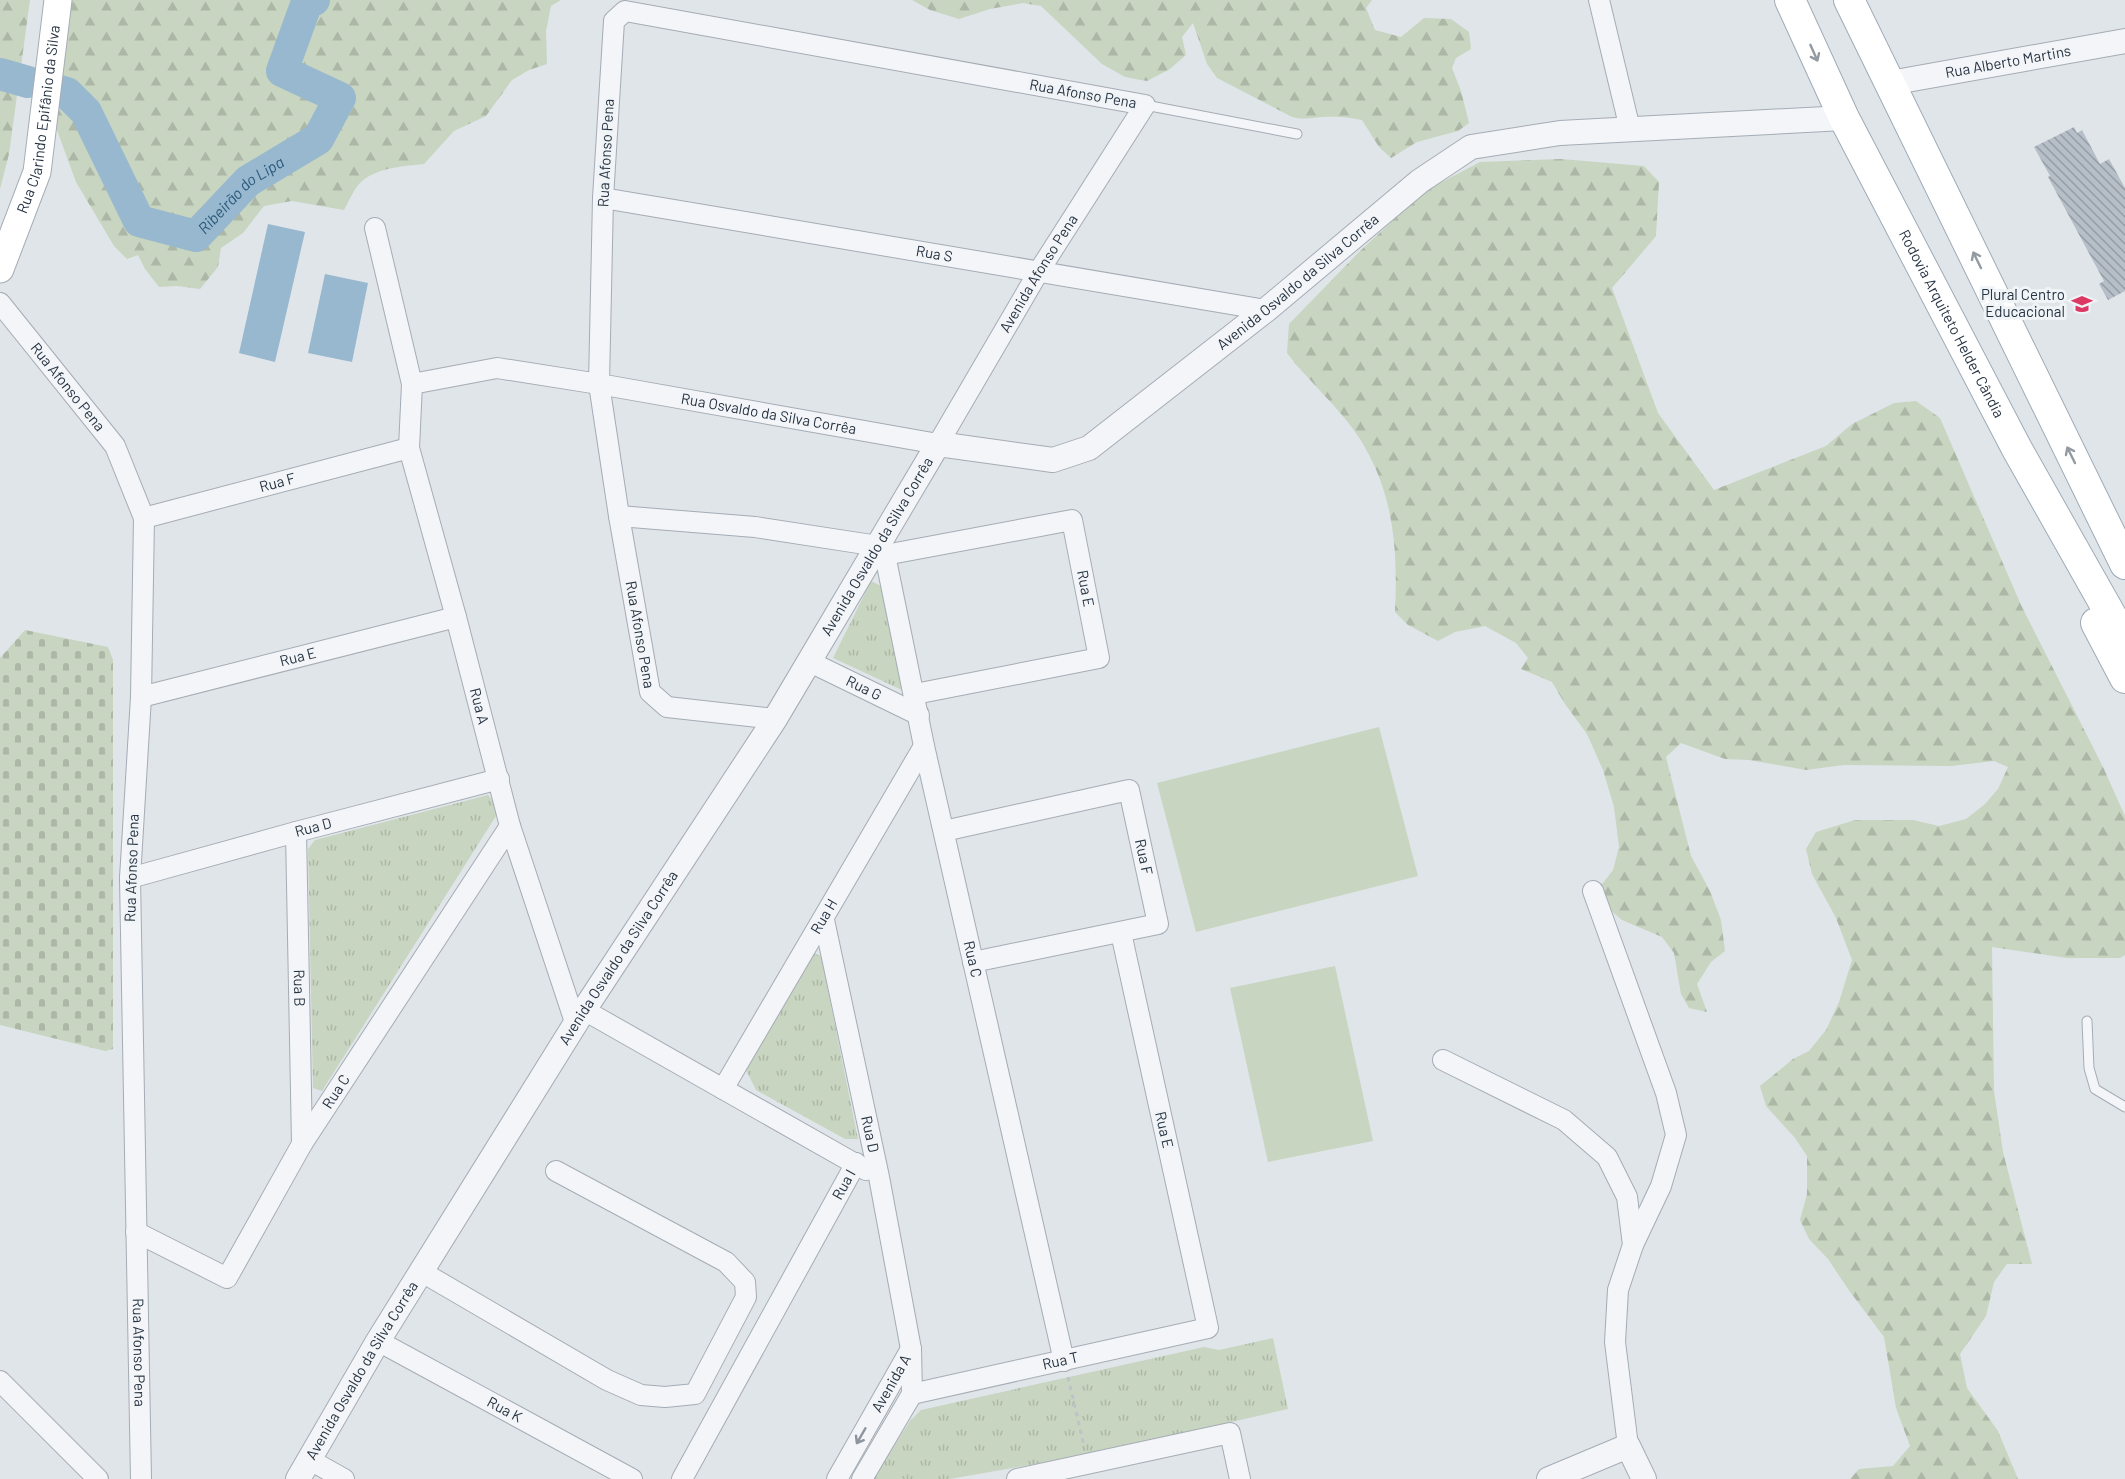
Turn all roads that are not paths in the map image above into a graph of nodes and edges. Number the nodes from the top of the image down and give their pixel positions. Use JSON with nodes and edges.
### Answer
{"nodes":[{"id":1,"x":58,"y":0,"type":"edge"},
{"id":2,"x":1599,"y":0,"type":"edge"},
{"id":3,"x":1790,"y":0,"type":"edge"},
{"id":4,"x":1849,"y":0,"type":"edge"},
{"id":5,"x":2125,"y":41,"type":"edge"},
{"id":6,"x":1890,"y":83,"type":"junction"},
{"id":7,"x":1145,"y":105,"type":"junction"},
{"id":8,"x":1844,"y":118,"type":"junction"},
{"id":9,"x":1630,"y":129,"type":"junction"},
{"id":10,"x":1297,"y":134,"type":"dead end"},
{"id":11,"x":603,"y":198,"type":"junction"},
{"id":12,"x":375,"y":228,"type":"dead end"},
{"id":13,"x":0,"y":269,"type":"edge"},
{"id":14,"x":1039,"y":271,"type":"junction"},
{"id":15,"x":0,"y":303,"type":"edge"},
{"id":16,"x":1266,"y":310,"type":"junction"},
{"id":17,"x":412,"y":384,"type":"junction"},
{"id":18,"x":599,"y":384,"type":"junction"},
{"id":19,"x":938,"y":444,"type":"junction"},
{"id":20,"x":409,"y":448,"type":"junction"},
{"id":21,"x":2017,"y":449,"type":"junction"},
{"id":22,"x":2088,"y":489,"type":"junction"},
{"id":23,"x":619,"y":516,"type":"junction"},
{"id":24,"x":144,"y":518,"type":"junction"},
{"id":25,"x":2125,"y":535,"type":"edge"},
{"id":26,"x":881,"y":551,"type":"junction"},
{"id":27,"x":2125,"y":564,"type":"edge"},
{"id":28,"x":456,"y":617,"type":"junction"},
{"id":29,"x":2125,"y":640,"type":"edge"},
{"id":30,"x":808,"y":661,"type":"junction"},
{"id":31,"x":2125,"y":678,"type":"edge"},
{"id":32,"x":915,"y":694,"type":"junction"},
{"id":33,"x":141,"y":698,"type":"junction"},
{"id":34,"x":919,"y":715,"type":"junction"},
{"id":35,"x":775,"y":719,"type":"junction"},
{"id":36,"x":924,"y":746,"type":"junction"},
{"id":37,"x":499,"y":779,"type":"junction"},
{"id":38,"x":510,"y":826,"type":"junction"},
{"id":39,"x":944,"y":831,"type":"junction"},
{"id":40,"x":296,"y":832,"type":"junction"},
{"id":41,"x":130,"y":878,"type":"junction"},
{"id":42,"x":1593,"y":891,"type":"dead end"},
{"id":43,"x":824,"y":920,"type":"junction"},
{"id":44,"x":1120,"y":933,"type":"junction"},
{"id":45,"x":973,"y":962,"type":"junction"},
{"id":46,"x":580,"y":1018,"type":"junction"},
{"id":47,"x":2087,"y":1021,"type":"dead end"},
{"id":48,"x":1443,"y":1060,"type":"dead end"},
{"id":49,"x":723,"y":1089,"type":"junction"},
{"id":50,"x":2125,"y":1107,"type":"edge"},
{"id":51,"x":302,"y":1144,"type":"junction"},
{"id":52,"x":856,"y":1163,"type":"junction"},
{"id":53,"x":556,"y":1171,"type":"dead end"},
{"id":54,"x":879,"y":1177,"type":"junction"},
{"id":55,"x":136,"y":1232,"type":"junction"},
{"id":56,"x":1633,"y":1245,"type":"junction"},
{"id":57,"x":422,"y":1272,"type":"junction"},
{"id":58,"x":1208,"y":1328,"type":"joint"},
{"id":59,"x":378,"y":1341,"type":"junction"},
{"id":60,"x":911,"y":1349,"type":"junction"},
{"id":61,"x":1064,"y":1361,"type":"junction"},
{"id":62,"x":0,"y":1382,"type":"edge"},
{"id":63,"x":912,"y":1394,"type":"junction"},
{"id":64,"x":1628,"y":1446,"type":"junction"},
{"id":65,"x":304,"y":1469,"type":"edge"},
{"id":66,"x":1091,"y":1471,"type":"edge"},
{"id":67,"x":98,"y":1479,"type":"edge"},
{"id":68,"x":141,"y":1479,"type":"edge"},
{"id":69,"x":344,"y":1479,"type":"edge"},
{"id":70,"x":632,"y":1479,"type":"edge"},
{"id":71,"x":682,"y":1479,"type":"edge"},
{"id":72,"x":837,"y":1479,"type":"edge"},
{"id":73,"x":862,"y":1479,"type":"edge"},
{"id":74,"x":1017,"y":1479,"type":"edge"},
{"id":75,"x":1240,"y":1479,"type":"edge"},
{"id":76,"x":1550,"y":1479,"type":"edge"},
{"id":77,"x":1644,"y":1479,"type":"edge"}],
"edges":[{"from":1,"to":13,"type":"main road","name":"Rua Clarindo Epifânio da Silva"},
{"from":2,"to":9,"type":"street"},
{"from":3,"to":8,"type":"main road","name":"Rodovia Arquiteto Helder Cândia","one_way":true},
{"from":4,"to":6,"type":"main road"},
{"from":5,"to":6,"type":"street","name":"Rua Alberto Martins"},
{"from":22,"to":6,"type":"main road","one_way":true},
{"from":7,"to":10,"type":"lane"},
{"from":7,"to":11,"type":"street","name":"Rua Afonso Pena"},
{"from":7,"to":14,"type":"street","name":"Avenida Afonso Pena"},
{"from":8,"to":9,"type":"street","name":"Avenida Osvaldo da Silva Corrêa"},
{"from":8,"to":21,"type":"main road","name":"Rodovia Arquiteto Helder Cândia"},
{"from":9,"to":16,"type":"street","name":"Avenida Osvaldo da Silva Corrêa"},
{"from":11,"to":14,"type":"street","name":"Rua S"},
{"from":11,"to":18,"type":"street","name":"Rua Afonso Pena"},
{"from":12,"to":17,"type":"street","name":"Rua A"},
{"from":14,"to":16,"type":"street","name":"Rua S"},
{"from":14,"to":19,"type":"street","name":"Avenida Afonso Pena"},
{"from":15,"to":24,"type":"street","name":"Rua Afonso Pena"},
{"from":16,"to":19,"type":"street","name":"Avenida Osvaldo da Silva Corrêa"},
{"from":17,"to":18,"type":"street"},
{"from":17,"to":20,"type":"street","name":"Rua A"},
{"from":18,"to":19,"type":"street","name":"Rua Osvaldo da Silva Corrêa"},
{"from":18,"to":23,"type":"street","name":"Rua Afonso Pena"},
{"from":19,"to":26,"type":"street","name":"Avenida Osvaldo da Silva Corrêa"},
{"from":20,"to":24,"type":"street","name":"Rua F"},
{"from":20,"to":28,"type":"street","name":"Rua A"},
{"from":21,"to":29,"type":"main road","name":"Rodovia Arquiteto Helder Cândia"},
{"from":21,"to":31,"type":"main road"},
{"from":22,"to":25,"type":"main road"},
{"from":22,"to":27,"type":"main road"},
{"from":23,"to":26,"type":"street"},
{"from":23,"to":35,"type":"street","name":"Rua Afonso Pena"},
{"from":24,"to":33,"type":"street","name":"Rua Afonso Pena"},
{"from":26,"to":30,"type":"street","name":"Avenida Osvaldo da Silva Corrêa"},
{"from":26,"to":32,"type":"street","name":"Rua C"},
{"from":26,"to":32,"type":"street","name":"Rua E"},
{"from":28,"to":33,"type":"street","name":"Rua E"},
{"from":28,"to":37,"type":"street","name":"Rua A"},
{"from":30,"to":34,"type":"street","name":"Rua G"},
{"from":30,"to":35,"type":"street","name":"Avenida Osvaldo da Silva Corrêa"},
{"from":32,"to":34,"type":"street","name":"Rua C"},
{"from":33,"to":41,"type":"street","name":"Rua Afonso Pena"},
{"from":34,"to":36,"type":"street","name":"Rua C"},
{"from":35,"to":46,"type":"street","name":"Avenida Osvaldo da Silva Corrêa"},
{"from":36,"to":39,"type":"street","name":"Rua C"},
{"from":36,"to":43,"type":"street","name":"Rua H"},
{"from":37,"to":38,"type":"street","name":"Rua A"},
{"from":37,"to":40,"type":"street","name":"Rua D"},
{"from":38,"to":46,"type":"street","name":"Rua A"},
{"from":38,"to":51,"type":"street","name":"Rua C"},
{"from":39,"to":44,"type":"street","name":"Rua F"},
{"from":39,"to":45,"type":"street","name":"Rua C"},
{"from":40,"to":41,"type":"street","name":"Rua D"},
{"from":40,"to":51,"type":"street","name":"Rua B"},
{"from":41,"to":55,"type":"street","name":"Rua Afonso Pena"},
{"from":42,"to":56,"type":"street"},
{"from":43,"to":49,"type":"street","name":"Rua H"},
{"from":43,"to":54,"type":"street","name":"Rua D"},
{"from":44,"to":45,"type":"street","name":"Rua F"},
{"from":44,"to":58,"type":"street","name":"Rua E"},
{"from":45,"to":61,"type":"street","name":"Rua C"},
{"from":46,"to":49,"type":"street","name":"Rua I"},
{"from":46,"to":57,"type":"street","name":"Avenida Osvaldo da Silva Corrêa"},
{"from":47,"to":50,"type":"lane"},
{"from":48,"to":56,"type":"street"},
{"from":49,"to":52,"type":"street","name":"Rua I"},
{"from":51,"to":55,"type":"street","name":"Rua C"},
{"from":52,"to":54,"type":"street"},
{"from":52,"to":71,"type":"street","name":"Rua I"},
{"from":53,"to":57,"type":"street"},
{"from":54,"to":60,"type":"street","name":"Rua D"},
{"from":55,"to":68,"type":"street","name":"Rua Afonso Pena"},
{"from":56,"to":64,"type":"street"},
{"from":57,"to":59,"type":"street","name":"Avenida Osvaldo da Silva Corrêa"},
{"from":58,"to":61,"type":"street","name":"Rua T"},
{"from":59,"to":65,"type":"street","name":"Avenida Osvaldo da Silva Corrêa"},
{"from":59,"to":70,"type":"street","name":"Rua K"},
{"from":60,"to":63,"type":"street","name":"Avenida A"},
{"from":60,"to":72,"type":"street","name":"Avenida A","one_way":true},
{"from":61,"to":63,"type":"street","name":"Rua T"},
{"from":62,"to":67,"type":"street"},
{"from":63,"to":73,"type":"street","name":"Avenida A"},
{"from":64,"to":76,"type":"street"},
{"from":64,"to":77,"type":"street"},
{"from":65,"to":69,"type":"street"},
{"from":66,"to":74,"type":"street"},
{"from":66,"to":75,"type":"street"}]}
